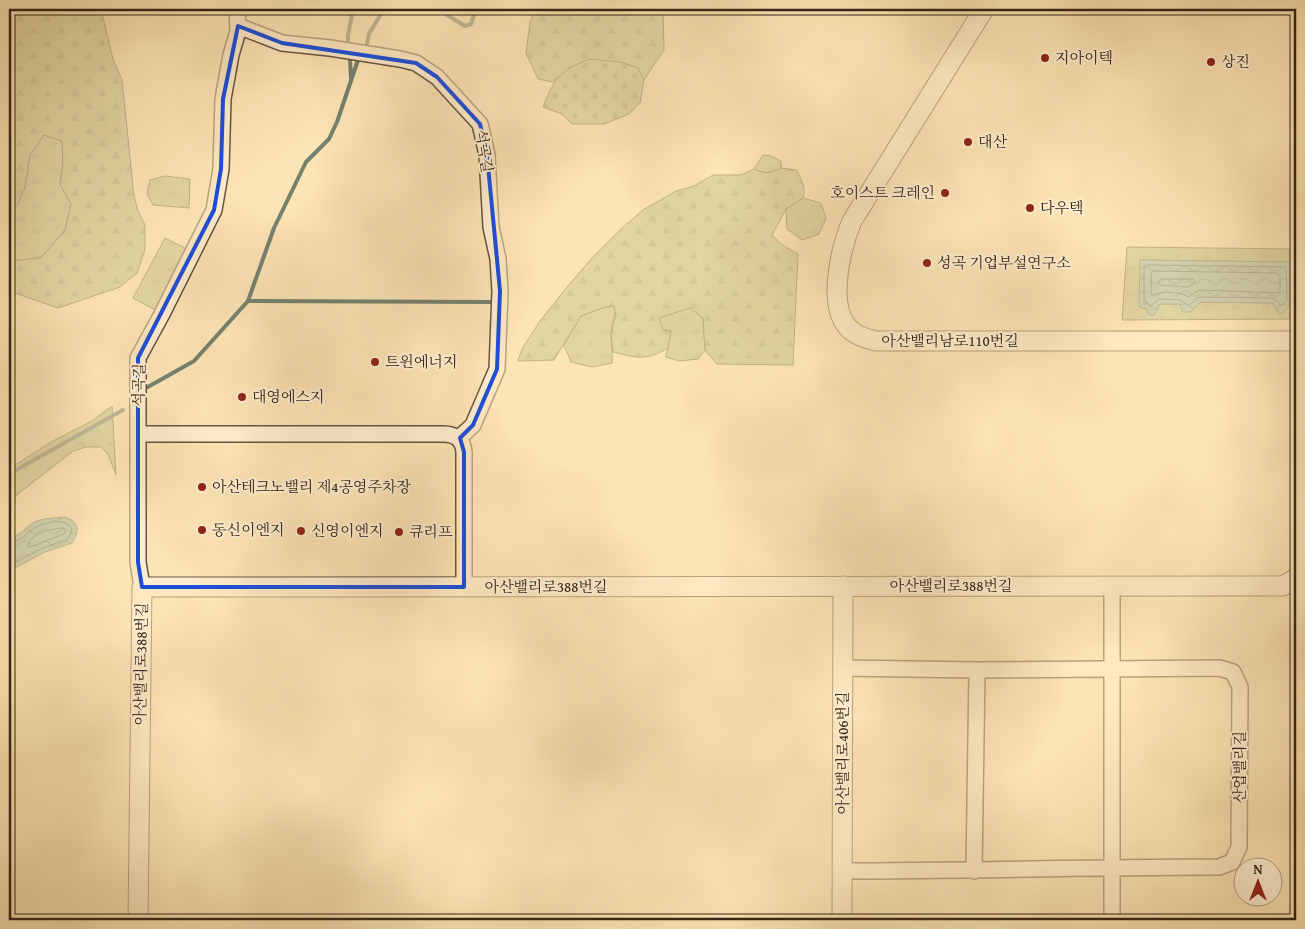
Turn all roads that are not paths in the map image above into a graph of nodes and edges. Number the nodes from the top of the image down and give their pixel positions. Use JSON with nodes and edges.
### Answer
{"nodes":[{"id":1,"x":237,"y":9,"type":"edge"},
{"id":2,"x":984,"y":9,"type":"edge"},
{"id":3,"x":238,"y":26,"type":"junction"},
{"id":4,"x":1296,"y":341,"type":"edge"},
{"id":5,"x":138,"y":434,"type":"junction"},
{"id":6,"x":460,"y":438,"type":"junction"},
{"id":7,"x":843,"y":586,"type":"junction"},
{"id":8,"x":1112,"y":586,"type":"junction"},
{"id":9,"x":1292,"y":586,"type":"edge"},
{"id":10,"x":142,"y":587,"type":"junction"},
{"id":11,"x":464,"y":587,"type":"junction"},
{"id":12,"x":842,"y":668,"type":"junction"},
{"id":13,"x":1112,"y":668,"type":"junction"},
{"id":14,"x":976,"y":670,"type":"junction"},
{"id":15,"x":1112,"y":867,"type":"junction"},
{"id":16,"x":842,"y":871,"type":"junction"},
{"id":17,"x":974,"y":871,"type":"junction"},
{"id":18,"x":138,"y":920,"type":"edge"},
{"id":19,"x":842,"y":920,"type":"edge"},
{"id":20,"x":1112,"y":920,"type":"edge"}],
"edges":[{"from":1,"to":3,"type":"street","name":"석곡길"},
{"from":2,"to":4,"type":"street","name":"아산밸리남로110번길"},
{"from":3,"to":5,"type":"street","name":"석곡길"},
{"from":3,"to":6,"type":"street","name":"석곡길"},
{"from":5,"to":6,"type":"street"},
{"from":5,"to":10,"type":"street","name":"석곡길"},
{"from":6,"to":11,"type":"street"},
{"from":7,"to":8,"type":"street","name":"아산밸리로388번길"},
{"from":7,"to":11,"type":"street","name":"아산밸리로388번길"},
{"from":7,"to":12,"type":"street","name":"아산밸리로406번길"},
{"from":8,"to":9,"type":"street","name":"아산밸리로388번길"},
{"from":8,"to":13,"type":"street"},
{"from":10,"to":11,"type":"street","name":"아산밸리로388번길"},
{"from":10,"to":18,"type":"street","name":"아산밸리로388번길"},
{"from":12,"to":14,"type":"street","name":"산업밸리길"},
{"from":12,"to":16,"type":"street","name":"아산밸리로406번길"},
{"from":13,"to":14,"type":"street","name":"산업밸리길"},
{"from":13,"to":15,"type":"street"},
{"from":13,"to":15,"type":"street","name":"산업밸리길"},
{"from":14,"to":17,"type":"street"},
{"from":15,"to":17,"type":"street","name":"산업밸리길"},
{"from":15,"to":20,"type":"street"},
{"from":16,"to":17,"type":"street","name":"산업밸리길"},
{"from":16,"to":19,"type":"street","name":"아산밸리로406번길"}]}
